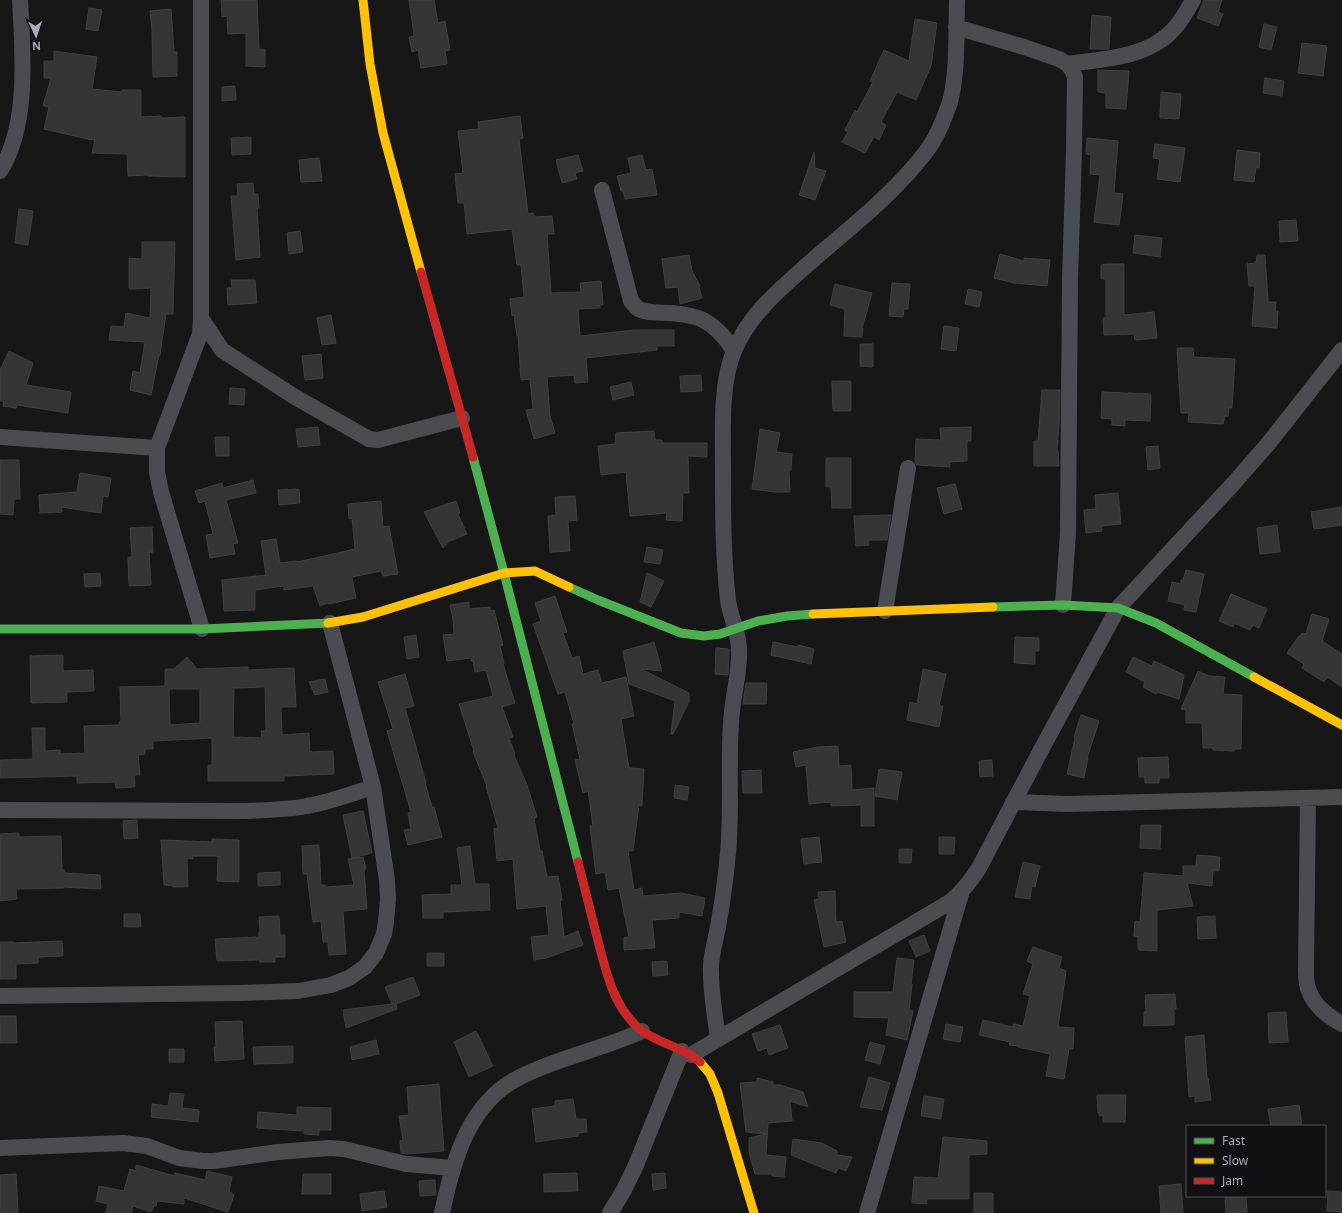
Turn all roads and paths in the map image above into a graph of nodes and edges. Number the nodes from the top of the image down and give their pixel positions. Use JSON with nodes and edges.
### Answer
{"nodes":[{"id":1,"x":20,"y":0,"type":"edge"},
{"id":2,"x":201,"y":0,"type":"edge"},
{"id":3,"x":363,"y":0,"type":"edge"},
{"id":4,"x":957,"y":0,"type":"edge"},
{"id":5,"x":1193,"y":0,"type":"edge"},
{"id":6,"x":956,"y":27,"type":"junction"},
{"id":7,"x":1067,"y":64,"type":"junction"},
{"id":8,"x":0,"y":171,"type":"edge"},
{"id":9,"x":602,"y":190,"type":"dead end"},
{"id":10,"x":201,"y":318,"type":"junction"},
{"id":11,"x":1342,"y":350,"type":"edge"},
{"id":12,"x":734,"y":351,"type":"junction"},
{"id":13,"x":462,"y":418,"type":"junction"},
{"id":14,"x":0,"y":437,"type":"edge"},
{"id":15,"x":157,"y":448,"type":"junction"},
{"id":16,"x":908,"y":468,"type":"dead end"},
{"id":17,"x":504,"y":573,"type":"junction"},
{"id":18,"x":1063,"y":605,"type":"junction"},
{"id":19,"x":1118,"y":608,"type":"junction"},
{"id":20,"x":885,"y":611,"type":"junction"},
{"id":21,"x":330,"y":623,"type":"junction"},
{"id":22,"x":735,"y":628,"type":"junction"},
{"id":23,"x":0,"y":629,"type":"edge"},
{"id":24,"x":202,"y":629,"type":"junction"},
{"id":25,"x":1342,"y":725,"type":"edge"},
{"id":26,"x":373,"y":787,"type":"junction"},
{"id":27,"x":1342,"y":797,"type":"edge"},
{"id":28,"x":1308,"y":798,"type":"junction"},
{"id":29,"x":1013,"y":802,"type":"junction"},
{"id":30,"x":0,"y":810,"type":"edge"},
{"id":31,"x":961,"y":894,"type":"junction"},
{"id":32,"x":0,"y":996,"type":"edge"},
{"id":33,"x":1342,"y":1024,"type":"edge"},
{"id":34,"x":642,"y":1031,"type":"junction"},
{"id":35,"x":718,"y":1039,"type":"junction"},
{"id":36,"x":687,"y":1053,"type":"junction"},
{"id":37,"x":0,"y":1148,"type":"edge"},
{"id":38,"x":452,"y":1168,"type":"junction"},
{"id":39,"x":442,"y":1213,"type":"edge"},
{"id":40,"x":610,"y":1213,"type":"edge"},
{"id":41,"x":754,"y":1213,"type":"edge"},
{"id":42,"x":867,"y":1213,"type":"edge"}],
"edges":[{"from":1,"to":8,"type":"street"},
{"from":2,"to":10,"type":"street"},
{"from":3,"to":13,"type":"street"},
{"from":4,"to":6,"type":"street"},
{"from":5,"to":7,"type":"street"},
{"from":6,"to":7,"type":"street"},
{"from":6,"to":12,"type":"street"},
{"from":7,"to":18,"type":"street"},
{"from":9,"to":12,"type":"street"},
{"from":10,"to":13,"type":"street"},
{"from":10,"to":15,"type":"street"},
{"from":11,"to":19,"type":"street"},
{"from":12,"to":22,"type":"street"},
{"from":13,"to":17,"type":"street"},
{"from":14,"to":15,"type":"street"},
{"from":15,"to":24,"type":"street"},
{"from":16,"to":20,"type":"street"},
{"from":17,"to":21,"type":"street"},
{"from":17,"to":22,"type":"street"},
{"from":17,"to":34,"type":"street"},
{"from":18,"to":19,"type":"street"},
{"from":18,"to":20,"type":"street"},
{"from":19,"to":25,"type":"street"},
{"from":19,"to":29,"type":"street"},
{"from":20,"to":22,"type":"street"},
{"from":21,"to":24,"type":"street"},
{"from":21,"to":26,"type":"street"},
{"from":22,"to":35,"type":"street"},
{"from":23,"to":24,"type":"street"},
{"from":26,"to":30,"type":"street"},
{"from":26,"to":32,"type":"street"},
{"from":27,"to":28,"type":"street"},
{"from":28,"to":29,"type":"street"},
{"from":28,"to":33,"type":"street"},
{"from":29,"to":31,"type":"street"},
{"from":31,"to":35,"type":"street"},
{"from":31,"to":42,"type":"street"},
{"from":34,"to":36,"type":"street"},
{"from":34,"to":38,"type":"street"},
{"from":35,"to":36,"type":"street"},
{"from":36,"to":40,"type":"street"},
{"from":36,"to":41,"type":"street"},
{"from":37,"to":38,"type":"street"},
{"from":38,"to":39,"type":"street"}]}
